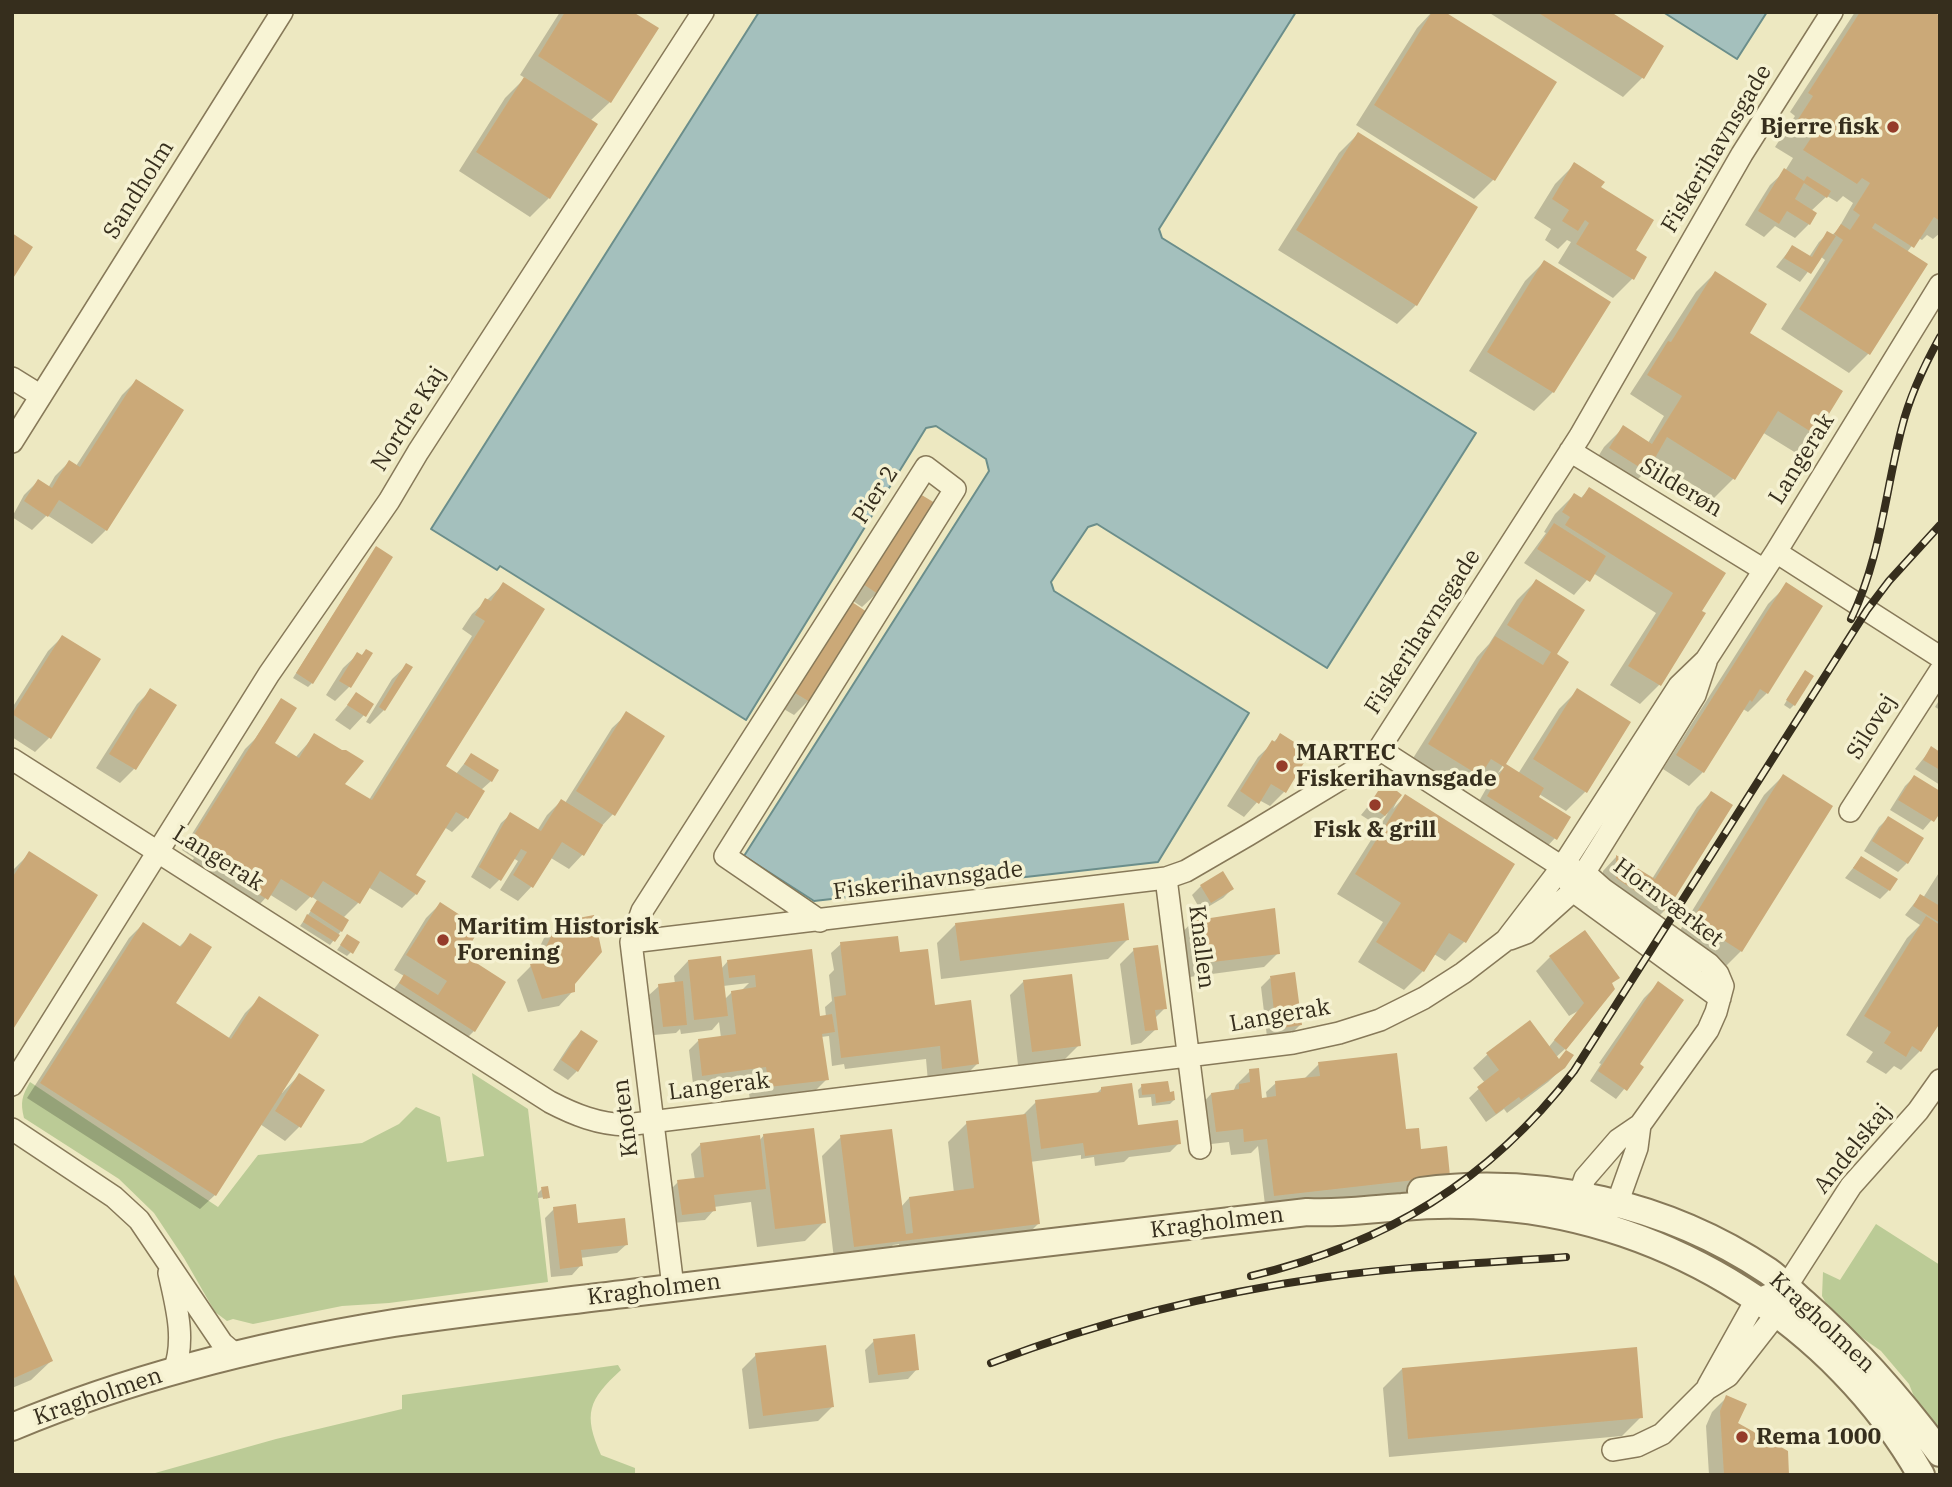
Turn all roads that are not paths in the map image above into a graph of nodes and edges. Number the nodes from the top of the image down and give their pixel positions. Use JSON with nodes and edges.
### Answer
{"nodes":[{"id":1,"x":282,"y":12,"type":"edge"},
{"id":2,"x":704,"y":12,"type":"edge"},
{"id":3,"x":1832,"y":12,"type":"edge"},
{"id":4,"x":1940,"y":285,"type":"edge"},
{"id":5,"x":12,"y":378,"type":"edge"},
{"id":6,"x":41,"y":396,"type":"junction"},
{"id":7,"x":12,"y":442,"type":"edge"},
{"id":8,"x":1570,"y":451,"type":"junction"},
{"id":9,"x":1770,"y":561,"type":"junction"},
{"id":10,"x":1940,"y":657,"type":"edge"},
{"id":11,"x":1706,"y":660,"type":"junction"},
{"id":12,"x":1940,"y":671,"type":"edge"},
{"id":13,"x":1379,"y":749,"type":"junction"},
{"id":14,"x":12,"y":759,"type":"edge"},
{"id":15,"x":1850,"y":811,"type":"dead end"},
{"id":16,"x":158,"y":852,"type":"junction"},
{"id":17,"x":1562,"y":867,"type":"junction"},
{"id":18,"x":1585,"y":873,"type":"junction"},
{"id":19,"x":1166,"y":878,"type":"junction"},
{"id":20,"x":1573,"y":891,"type":"junction"},
{"id":21,"x":820,"y":921,"type":"junction"},
{"id":22,"x":1506,"y":940,"type":"junction"},
{"id":23,"x":631,"y":942,"type":"junction"},
{"id":24,"x":1720,"y":998,"type":"junction"},
{"id":25,"x":1189,"y":1058,"type":"junction"},
{"id":26,"x":1940,"y":1080,"type":"edge"},
{"id":27,"x":12,"y":1085,"type":"edge"},
{"id":28,"x":653,"y":1121,"type":"junction"},
{"id":29,"x":1640,"y":1125,"type":"junction"},
{"id":30,"x":12,"y":1129,"type":"edge"},
{"id":31,"x":1200,"y":1148,"type":"dead end"},
{"id":32,"x":1579,"y":1196,"type":"junction"},
{"id":33,"x":1616,"y":1204,"type":"junction"},
{"id":34,"x":1307,"y":1212,"type":"junction"},
{"id":35,"x":1594,"y":1223,"type":"junction"},
{"id":36,"x":166,"y":1260,"type":"junction"},
{"id":37,"x":673,"y":1287,"type":"junction"},
{"id":38,"x":1786,"y":1287,"type":"junction"},
{"id":39,"x":1767,"y":1306,"type":"junction"},
{"id":40,"x":236,"y":1355,"type":"junction"},
{"id":41,"x":174,"y":1371,"type":"junction"},
{"id":42,"x":12,"y":1427,"type":"edge"},
{"id":43,"x":1613,"y":1450,"type":"dead end"},
{"id":44,"x":1940,"y":1453,"type":"edge"},
{"id":45,"x":1921,"y":1475,"type":"edge"}],
"edges":[{"from":1,"to":6,"type":"street","name":"Sandholm"},
{"from":2,"to":16,"type":"street","name":"Nordre Kaj"},
{"from":3,"to":8,"type":"street","name":"Fiskerihavnsgade"},
{"from":4,"to":9,"type":"street","name":"Langerak"},
{"from":5,"to":6,"type":"street"},
{"from":6,"to":7,"type":"street","name":"Sandholm"},
{"from":8,"to":9,"type":"street","name":"Silderøn"},
{"from":8,"to":13,"type":"street","name":"Fiskerihavnsgade"},
{"from":9,"to":10,"type":"street","name":"Silderøn"},
{"from":9,"to":11,"type":"street","name":"Langerak"},
{"from":11,"to":17,"type":"street","name":"Langerak"},
{"from":11,"to":18,"type":"street","name":"Langerak"},
{"from":12,"to":15,"type":"street","name":"Silovej"},
{"from":13,"to":17,"type":"street","name":"Hornværket"},
{"from":13,"to":19,"type":"street","name":"Fiskerihavnsgade"},
{"from":14,"to":16,"type":"street","name":"Langerak"},
{"from":16,"to":27,"type":"street","name":"Nordre Kaj"},
{"from":16,"to":28,"type":"street","name":"Langerak"},
{"from":17,"to":18,"type":"street","name":"Hornværket"},
{"from":17,"to":20,"type":"street","name":"Hornværket"},
{"from":17,"to":22,"type":"street","name":"Langerak"},
{"from":18,"to":20,"type":"street","name":"Langerak"},
{"from":18,"to":24,"type":"street","name":"Hornværket"},
{"from":19,"to":21,"type":"street","name":"Fiskerihavnsgade"},
{"from":19,"to":25,"type":"street","name":"Knallen"},
{"from":20,"to":22,"type":"street","name":"Langerak"},
{"from":20,"to":24,"type":"street","name":"Hornværket"},
{"from":21,"to":23,"type":"street","name":"Fiskerihavnsgade"},
{"from":21,"to":23,"type":"street","name":"Pier 2"},
{"from":22,"to":25,"type":"street","name":"Langerak"},
{"from":23,"to":28,"type":"street","name":"Knoten"},
{"from":24,"to":29,"type":"street"},
{"from":25,"to":28,"type":"street","name":"Langerak"},
{"from":25,"to":31,"type":"street","name":"Knallen"},
{"from":26,"to":38,"type":"street","name":"Andelskaj"},
{"from":28,"to":37,"type":"street","name":"Knoten"},
{"from":29,"to":32,"type":"street"},
{"from":29,"to":33,"type":"street"},
{"from":30,"to":36,"type":"street"},
{"from":32,"to":33,"type":"street","name":"Kragholmen"},
{"from":32,"to":34,"type":"street","name":"Kragholmen"},
{"from":32,"to":35,"type":"street"},
{"from":33,"to":35,"type":"street"},
{"from":33,"to":38,"type":"street","name":"Kragholmen"},
{"from":34,"to":35,"type":"street","name":"Kragholmen"},
{"from":34,"to":37,"type":"street","name":"Kragholmen"},
{"from":35,"to":39,"type":"street","name":"Kragholmen"},
{"from":36,"to":40,"type":"street"},
{"from":36,"to":41,"type":"street"},
{"from":37,"to":40,"type":"street","name":"Kragholmen"},
{"from":38,"to":39,"type":"street"},
{"from":38,"to":44,"type":"street","name":"Kragholmen"},
{"from":39,"to":43,"type":"street"},
{"from":39,"to":45,"type":"street","name":"Kragholmen"},
{"from":40,"to":41,"type":"street","name":"Kragholmen"},
{"from":41,"to":42,"type":"street","name":"Kragholmen"}]}
